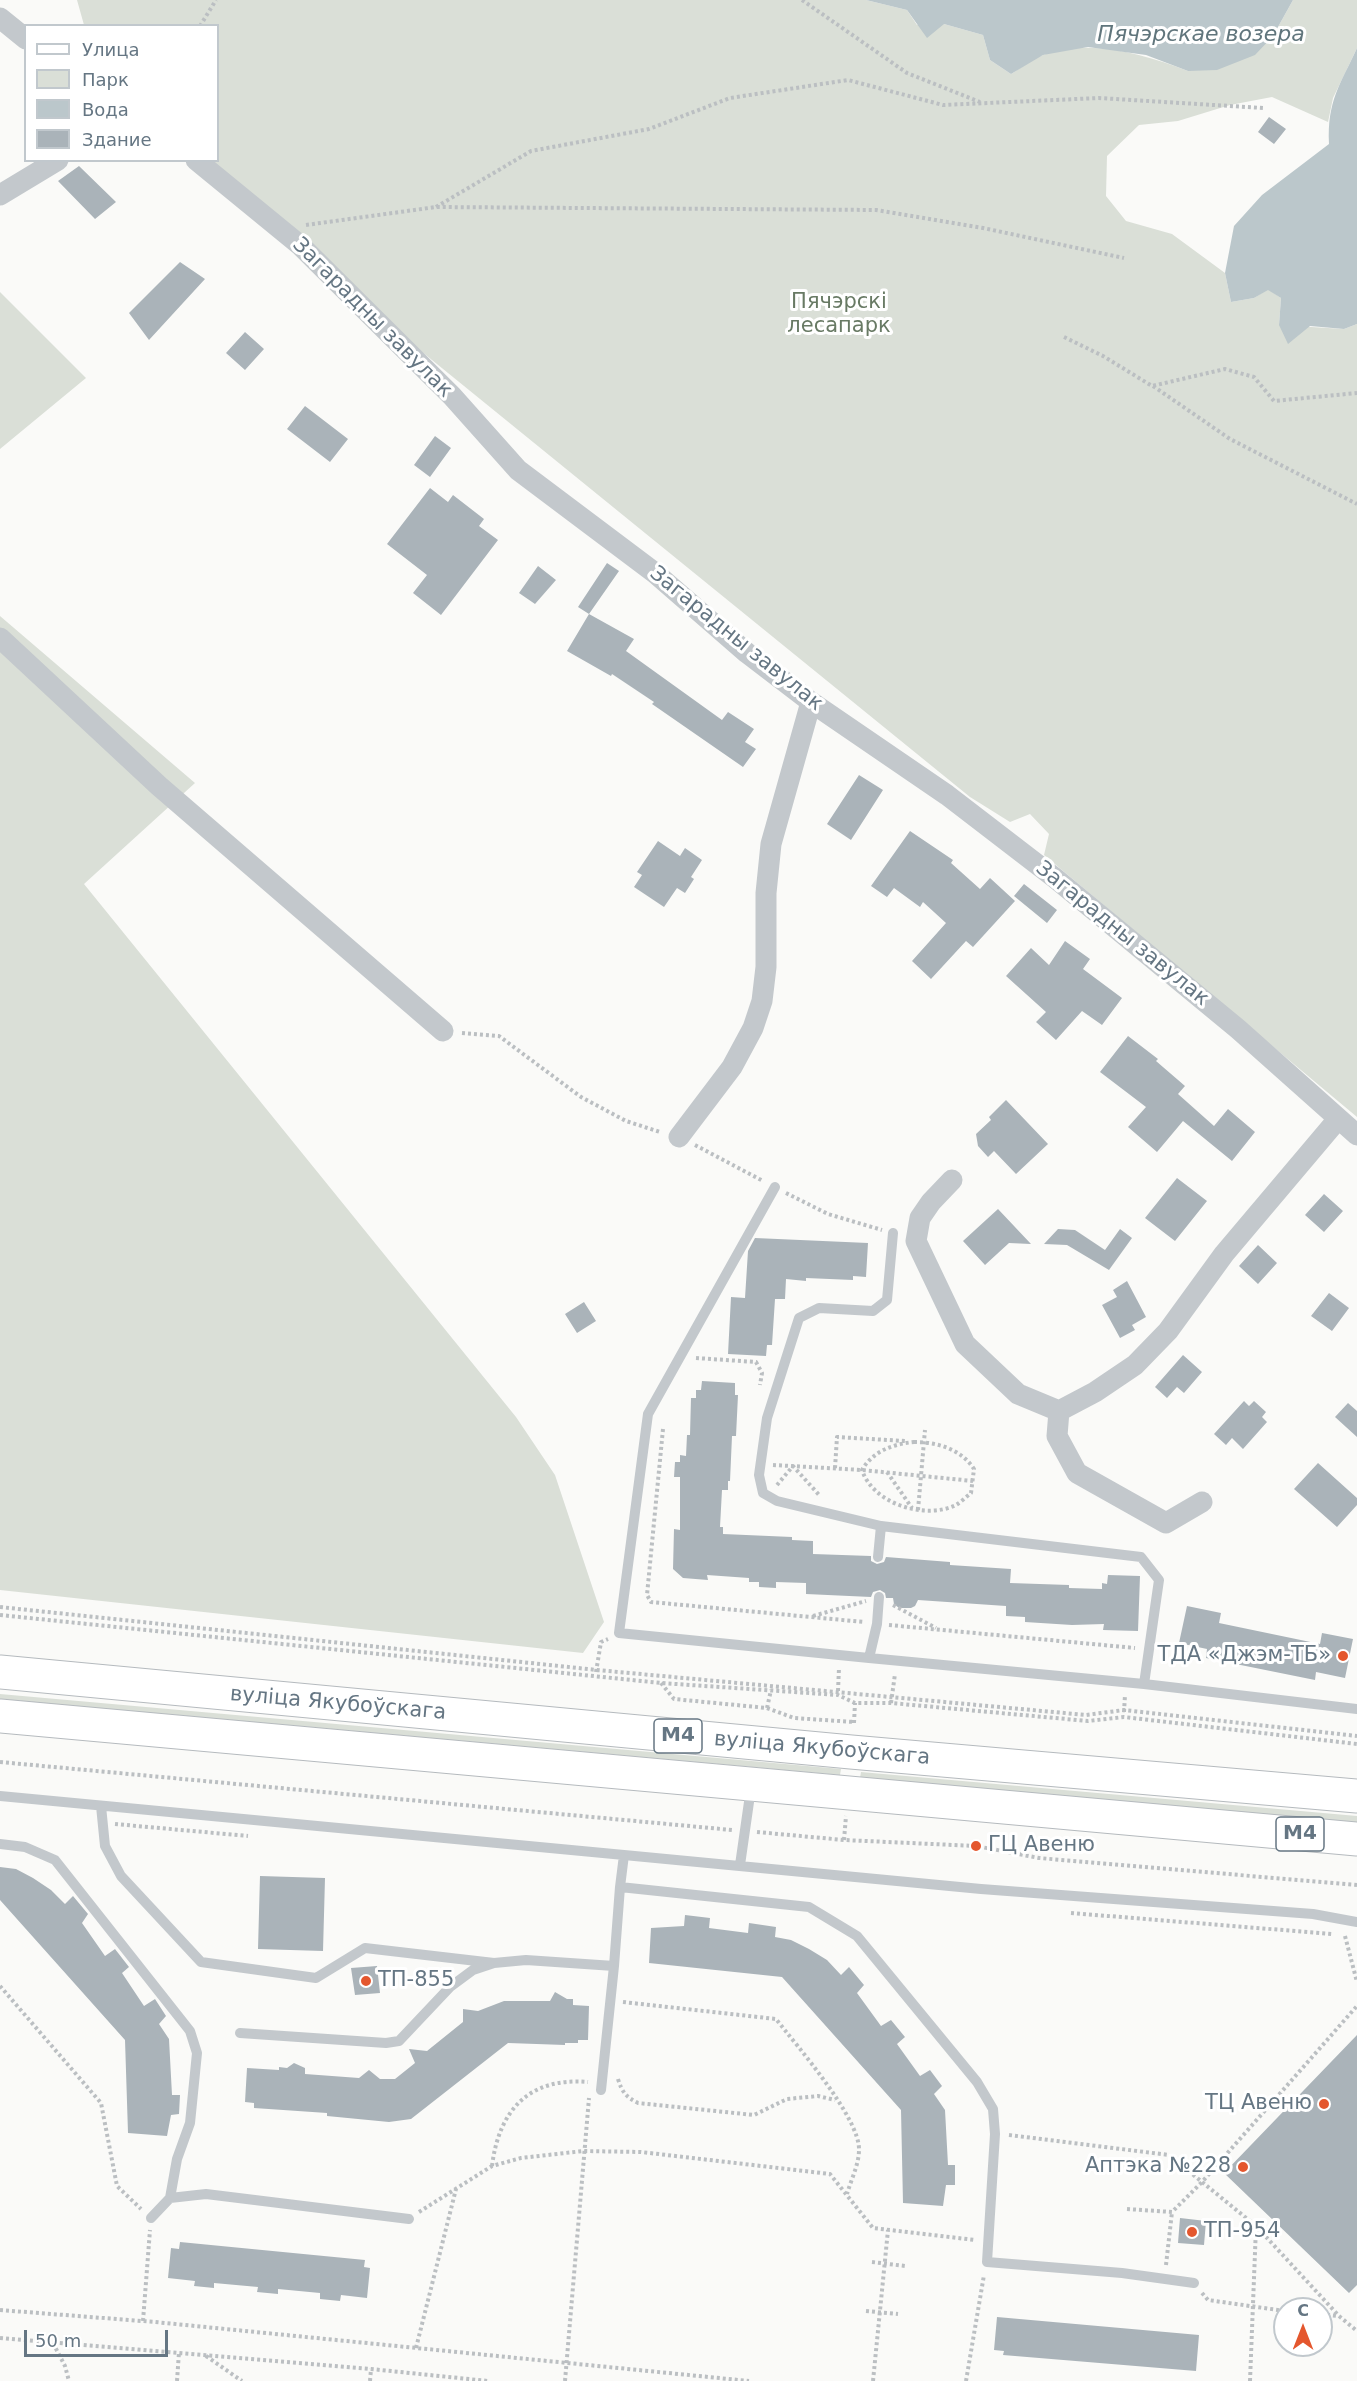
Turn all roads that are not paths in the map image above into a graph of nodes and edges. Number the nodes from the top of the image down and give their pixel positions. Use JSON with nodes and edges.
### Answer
{"nodes":[{"id":1,"x":0,"y":18,"type":"edge"},
{"id":2,"x":24,"y":37,"type":"edge"},
{"id":3,"x":55,"y":162,"type":"edge"},
{"id":4,"x":198,"y":162,"type":"edge"},
{"id":5,"x":0,"y":195,"type":"edge"},
{"id":6,"x":0,"y":638,"type":"edge"},
{"id":7,"x":811,"y":702,"type":"junction"},
{"id":8,"x":443,"y":1031,"type":"road end"},
{"id":9,"x":1338,"y":1119,"type":"junction"},
{"id":10,"x":1357,"y":1135,"type":"edge"},
{"id":11,"x":679,"y":1137,"type":"road end"},
{"id":12,"x":952,"y":1180,"type":"dead end"},
{"id":13,"x":775,"y":1187,"type":"road end"},
{"id":14,"x":893,"y":1233,"type":"road end"},
{"id":15,"x":1059,"y":1411,"type":"junction"},
{"id":16,"x":1202,"y":1502,"type":"dead end"},
{"id":17,"x":881,"y":1526,"type":"junction"},
{"id":18,"x":878,"y":1557,"type":"dead end"},
{"id":19,"x":879,"y":1598,"type":"road end"},
{"id":20,"x":869,"y":1658,"type":"junction"},
{"id":21,"x":0,"y":1672,"type":"edge"},
{"id":22,"x":1144,"y":1684,"type":"junction"},
{"id":23,"x":1357,"y":1709,"type":"edge"},
{"id":24,"x":0,"y":1716,"type":"edge"},
{"id":25,"x":751,"y":1784,"type":"junction"},
{"id":26,"x":0,"y":1796,"type":"edge"},
{"id":27,"x":1357,"y":1796,"type":"edge"},
{"id":28,"x":101,"y":1806,"type":"junction"},
{"id":29,"x":1357,"y":1839,"type":"edge"},
{"id":30,"x":0,"y":1844,"type":"edge"},
{"id":31,"x":624,"y":1855,"type":"junction"},
{"id":32,"x":740,"y":1865,"type":"junction"},
{"id":33,"x":620,"y":1887,"type":"junction"},
{"id":34,"x":1357,"y":1922,"type":"edge"},
{"id":35,"x":494,"y":1963,"type":"junction"},
{"id":36,"x":614,"y":1966,"type":"junction"},
{"id":37,"x":240,"y":2033,"type":"dead end"},
{"id":38,"x":595,"y":2092,"type":"road end"},
{"id":39,"x":170,"y":2198,"type":"junction"},
{"id":40,"x":151,"y":2218,"type":"road end"},
{"id":41,"x":409,"y":2219,"type":"road end"},
{"id":42,"x":1194,"y":2283,"type":"road end"}],
"edges":[{"from":1,"to":2,"type":"street"},
{"from":3,"to":5,"type":"street"},
{"from":4,"to":7,"type":"street","name":"Загарадны завулак"},
{"from":6,"to":8,"type":"street"},
{"from":7,"to":9,"type":"street","name":"Загарадны завулак"},
{"from":7,"to":11,"type":"street"},
{"from":9,"to":10,"type":"street","name":"Загарадны завулак"},
{"from":9,"to":15,"type":"street"},
{"from":12,"to":15,"type":"street"},
{"from":13,"to":20,"type":"lane"},
{"from":14,"to":17,"type":"lane"},
{"from":15,"to":16,"type":"street"},
{"from":17,"to":18,"type":"lane"},
{"from":17,"to":22,"type":"lane"},
{"from":19,"to":20,"type":"lane"},
{"from":20,"to":22,"type":"lane"},
{"from":21,"to":27,"type":"main road","name":"вуліца Якубоўскага","number":"М4"},
{"from":22,"to":23,"type":"lane"},
{"from":24,"to":25,"type":"main road","name":"вуліца Якубоўскага","number":"М4"},
{"from":25,"to":29,"type":"main road","name":"вуліца Якубоўскага","number":"М4"},
{"from":25,"to":32,"type":"lane"},
{"from":26,"to":28,"type":"lane"},
{"from":28,"to":31,"type":"lane"},
{"from":28,"to":35,"type":"lane"},
{"from":30,"to":39,"type":"lane"},
{"from":31,"to":32,"type":"lane"},
{"from":31,"to":33,"type":"lane"},
{"from":32,"to":34,"type":"lane"},
{"from":33,"to":36,"type":"lane"},
{"from":33,"to":42,"type":"lane"},
{"from":35,"to":36,"type":"lane"},
{"from":35,"to":37,"type":"lane"},
{"from":36,"to":38,"type":"lane"},
{"from":39,"to":40,"type":"lane"},
{"from":39,"to":41,"type":"lane"}]}
